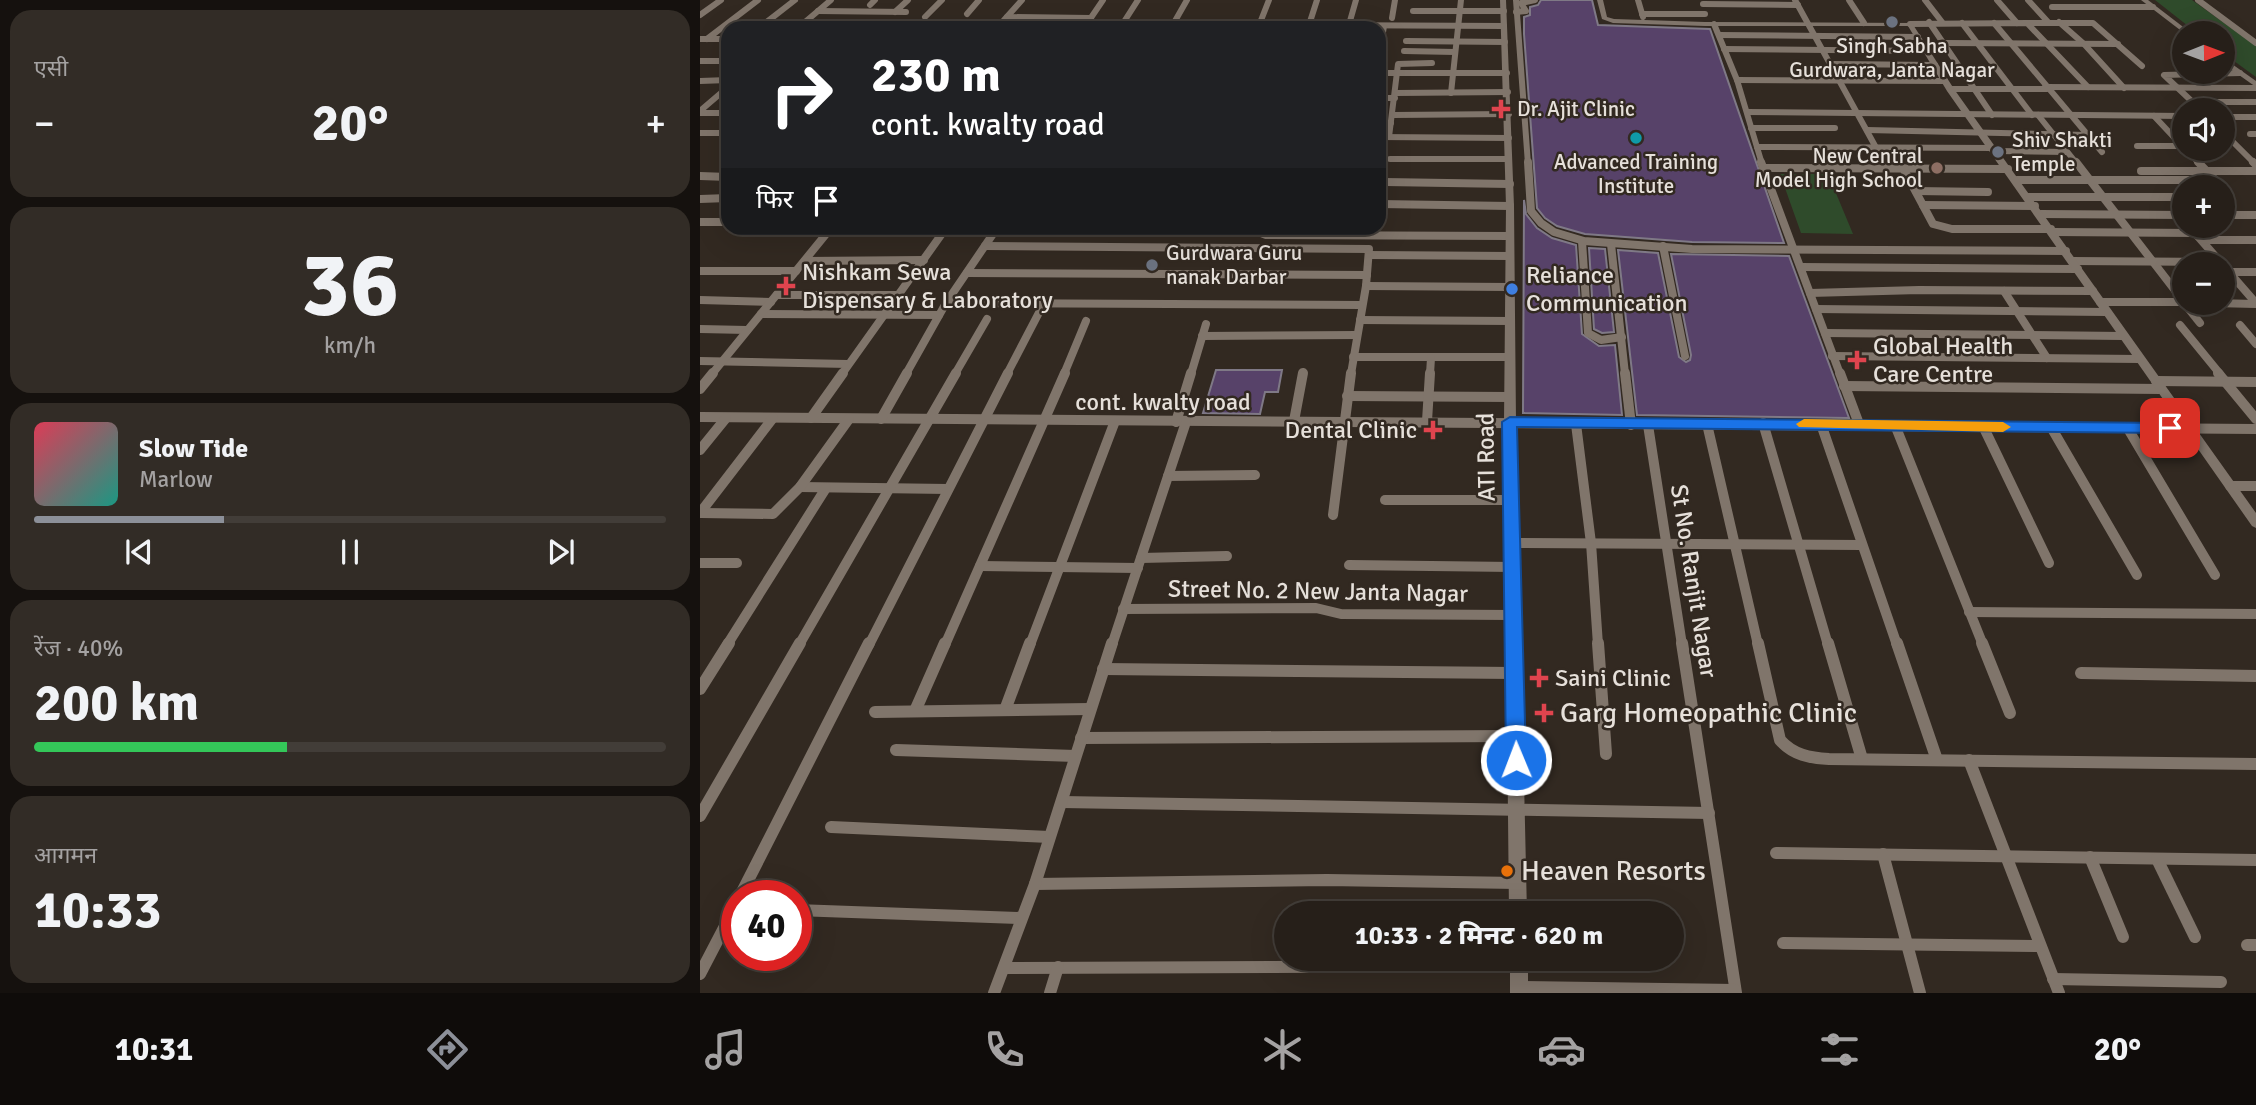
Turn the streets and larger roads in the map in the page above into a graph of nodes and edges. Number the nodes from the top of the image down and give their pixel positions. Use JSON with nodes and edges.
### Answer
{"nodes":[{"id":1,"x":721,"y":0,"type":"edge"},
{"id":2,"x":758,"y":0,"type":"edge"},
{"id":3,"x":795,"y":0,"type":"edge"},
{"id":4,"x":831,"y":0,"type":"edge"},
{"id":5,"x":908,"y":0,"type":"edge"},
{"id":6,"x":942,"y":0,"type":"edge"},
{"id":7,"x":979,"y":0,"type":"edge"},
{"id":8,"x":1022,"y":0,"type":"edge"},
{"id":9,"x":1103,"y":0,"type":"edge"},
{"id":10,"x":1138,"y":0,"type":"edge"},
{"id":11,"x":1186,"y":0,"type":"edge"},
{"id":12,"x":1269,"y":0,"type":"edge"},
{"id":13,"x":1317,"y":0,"type":"edge"},
{"id":14,"x":1356,"y":0,"type":"edge"},
{"id":15,"x":1395,"y":0,"type":"edge"},
{"id":16,"x":1461,"y":0,"type":"edge"},
{"id":17,"x":1516,"y":0,"type":"edge"},
{"id":18,"x":1535,"y":0,"type":"edge"},
{"id":19,"x":1600,"y":0,"type":"edge"},
{"id":20,"x":1638,"y":0,"type":"edge"},
{"id":21,"x":1849,"y":0,"type":"edge"},
{"id":22,"x":1925,"y":0,"type":"edge"},
{"id":23,"x":1997,"y":0,"type":"edge"},
{"id":24,"x":2028,"y":0,"type":"edge"},
{"id":25,"x":2061,"y":0,"type":"edge"},
{"id":26,"x":2144,"y":0,"type":"edge"},
{"id":27,"x":2198,"y":0,"type":"edge"},
{"id":28,"x":1797,"y":2,"type":"edge"},
{"id":29,"x":1703,"y":4,"type":"dead end"},
{"id":30,"x":2052,"y":7,"type":"dead end"},
{"id":31,"x":2068,"y":7,"type":"junction"},
{"id":32,"x":2153,"y":7,"type":"junction"},
{"id":33,"x":1508,"y":8,"type":"edge"},
{"id":34,"x":818,"y":11,"type":"junction"},
{"id":35,"x":1413,"y":11,"type":"dead end"},
{"id":36,"x":1461,"y":11,"type":"junction"},
{"id":37,"x":895,"y":12,"type":"junction"},
{"id":38,"x":906,"y":12,"type":"dead end"},
{"id":39,"x":967,"y":13,"type":"dead end"},
{"id":40,"x":1705,"y":14,"type":"dead end"},
{"id":41,"x":700,"y":15,"type":"edge"},
{"id":42,"x":925,"y":16,"type":"dead end"},
{"id":43,"x":1007,"y":17,"type":"junction"},
{"id":44,"x":1057,"y":18,"type":"junction"},
{"id":45,"x":1091,"y":18,"type":"junction"},
{"id":46,"x":1392,"y":18,"type":"dead end"},
{"id":47,"x":1643,"y":18,"type":"junction"},
{"id":48,"x":728,"y":21,"type":"edge"},
{"id":49,"x":768,"y":21,"type":"edge"},
{"id":50,"x":806,"y":21,"type":"edge"},
{"id":51,"x":1003,"y":21,"type":"edge"},
{"id":52,"x":1055,"y":21,"type":"edge"},
{"id":53,"x":1089,"y":21,"type":"edge"},
{"id":54,"x":1124,"y":21,"type":"edge"},
{"id":55,"x":1175,"y":21,"type":"edge"},
{"id":56,"x":1261,"y":21,"type":"edge"},
{"id":57,"x":1310,"y":21,"type":"edge"},
{"id":58,"x":1351,"y":21,"type":"edge"},
{"id":59,"x":2172,"y":21,"type":"edge"},
{"id":60,"x":1929,"y":22,"type":"junction"},
{"id":61,"x":1942,"y":22,"type":"junction"},
{"id":62,"x":2048,"y":22,"type":"junction"},
{"id":63,"x":2059,"y":22,"type":"junction"},
{"id":64,"x":1809,"y":23,"type":"junction"},
{"id":65,"x":1864,"y":23,"type":"junction"},
{"id":66,"x":1962,"y":23,"type":"junction"},
{"id":67,"x":1994,"y":23,"type":"junction"},
{"id":68,"x":2017,"y":23,"type":"junction"},
{"id":69,"x":2026,"y":23,"type":"junction"},
{"id":70,"x":1714,"y":24,"type":"junction"},
{"id":71,"x":1910,"y":24,"type":"junction"},
{"id":72,"x":721,"y":26,"type":"edge"},
{"id":73,"x":1386,"y":26,"type":"edge"},
{"id":74,"x":1457,"y":26,"type":"junction"},
{"id":75,"x":1504,"y":26,"type":"junction"},
{"id":76,"x":1718,"y":35,"type":"junction"},
{"id":77,"x":1816,"y":36,"type":"junction"},
{"id":78,"x":1918,"y":37,"type":"junction"},
{"id":79,"x":703,"y":39,"type":"edge"},
{"id":80,"x":721,"y":39,"type":"edge"},
{"id":81,"x":1406,"y":41,"type":"dead end"},
{"id":82,"x":1456,"y":41,"type":"junction"},
{"id":83,"x":1505,"y":42,"type":"junction"},
{"id":84,"x":1978,"y":42,"type":"junction"},
{"id":85,"x":1943,"y":43,"type":"junction"},
{"id":86,"x":2011,"y":43,"type":"junction"},
{"id":87,"x":2047,"y":43,"type":"junction"},
{"id":88,"x":2256,"y":43,"type":"edge"},
{"id":89,"x":2084,"y":44,"type":"junction"},
{"id":90,"x":2118,"y":44,"type":"junction"},
{"id":91,"x":1724,"y":49,"type":"junction"},
{"id":92,"x":1824,"y":50,"type":"junction"},
{"id":93,"x":1404,"y":51,"type":"dead end"},
{"id":94,"x":1927,"y":51,"type":"junction"},
{"id":95,"x":1455,"y":52,"type":"junction"},
{"id":96,"x":700,"y":61,"type":"edge"},
{"id":97,"x":721,"y":61,"type":"edge"},
{"id":98,"x":1432,"y":63,"type":"dead end"},
{"id":99,"x":1832,"y":64,"type":"junction"},
{"id":100,"x":1935,"y":65,"type":"junction"},
{"id":101,"x":2142,"y":66,"type":"dead end"},
{"id":102,"x":2235,"y":69,"type":"edge"},
{"id":103,"x":1386,"y":73,"type":"edge"},
{"id":104,"x":1397,"y":73,"type":"junction"},
{"id":105,"x":1454,"y":73,"type":"junction"},
{"id":106,"x":1507,"y":73,"type":"junction"},
{"id":107,"x":2240,"y":73,"type":"junction"},
{"id":108,"x":700,"y":80,"type":"edge"},
{"id":109,"x":721,"y":80,"type":"edge"},
{"id":110,"x":1737,"y":80,"type":"junction"},
{"id":111,"x":1840,"y":80,"type":"junction"},
{"id":112,"x":1948,"y":85,"type":"junction"},
{"id":113,"x":2256,"y":86,"type":"edge"},
{"id":114,"x":2046,"y":88,"type":"junction"},
{"id":115,"x":2088,"y":88,"type":"junction"},
{"id":116,"x":2124,"y":88,"type":"junction"},
{"id":117,"x":2176,"y":88,"type":"junction"},
{"id":118,"x":1973,"y":89,"type":"junction"},
{"id":119,"x":2011,"y":89,"type":"junction"},
{"id":120,"x":1508,"y":92,"type":"junction"},
{"id":121,"x":721,"y":93,"type":"edge"},
{"id":122,"x":1451,"y":93,"type":"junction"},
{"id":123,"x":1395,"y":95,"type":"junction"},
{"id":124,"x":1386,"y":97,"type":"edge"},
{"id":125,"x":2188,"y":98,"type":"edge"},
{"id":126,"x":2235,"y":102,"type":"edge"},
{"id":127,"x":2256,"y":102,"type":"edge"},
{"id":128,"x":700,"y":103,"type":"edge"},
{"id":129,"x":710,"y":103,"type":"junction"},
{"id":130,"x":700,"y":112,"type":"edge"},
{"id":131,"x":1747,"y":112,"type":"junction"},
{"id":132,"x":721,"y":113,"type":"edge"},
{"id":133,"x":1858,"y":113,"type":"junction"},
{"id":134,"x":1508,"y":114,"type":"junction"},
{"id":135,"x":1393,"y":115,"type":"junction"},
{"id":136,"x":1971,"y":115,"type":"junction"},
{"id":137,"x":1992,"y":115,"type":"junction"},
{"id":138,"x":2035,"y":115,"type":"junction"},
{"id":139,"x":2070,"y":116,"type":"junction"},
{"id":140,"x":2154,"y":116,"type":"junction"},
{"id":141,"x":2172,"y":116,"type":"edge"},
{"id":142,"x":2235,"y":117,"type":"edge"},
{"id":143,"x":2256,"y":117,"type":"edge"},
{"id":144,"x":1386,"y":123,"type":"edge"},
{"id":145,"x":1391,"y":123,"type":"junction"},
{"id":146,"x":1751,"y":128,"type":"junction"},
{"id":147,"x":1835,"y":128,"type":"dead end"},
{"id":148,"x":1867,"y":130,"type":"junction"},
{"id":149,"x":700,"y":133,"type":"edge"},
{"id":150,"x":721,"y":133,"type":"edge"},
{"id":151,"x":1984,"y":134,"type":"junction"},
{"id":152,"x":2053,"y":135,"type":"junction"},
{"id":153,"x":2087,"y":135,"type":"junction"},
{"id":154,"x":2172,"y":135,"type":"edge"},
{"id":155,"x":1389,"y":137,"type":"joint"},
{"id":156,"x":1508,"y":138,"type":"junction"},
{"id":157,"x":2235,"y":144,"type":"edge"},
{"id":158,"x":2137,"y":146,"type":"dead end"},
{"id":159,"x":1757,"y":147,"type":"junction"},
{"id":160,"x":1876,"y":147,"type":"junction"},
{"id":161,"x":2172,"y":147,"type":"edge"},
{"id":162,"x":1995,"y":149,"type":"junction"},
{"id":163,"x":2066,"y":152,"type":"junction"},
{"id":164,"x":2102,"y":152,"type":"dead end"},
{"id":165,"x":2243,"y":152,"type":"junction"},
{"id":166,"x":2256,"y":152,"type":"edge"},
{"id":167,"x":1390,"y":159,"type":"dead end"},
{"id":168,"x":1509,"y":159,"type":"junction"},
{"id":169,"x":2197,"y":161,"type":"edge"},
{"id":170,"x":2256,"y":165,"type":"edge"},
{"id":171,"x":1763,"y":168,"type":"junction"},
{"id":172,"x":1887,"y":168,"type":"junction"},
{"id":173,"x":1903,"y":168,"type":"junction"},
{"id":174,"x":2008,"y":169,"type":"junction"},
{"id":175,"x":2141,"y":171,"type":"dead end"},
{"id":176,"x":2207,"y":171,"type":"junction"},
{"id":177,"x":2256,"y":171,"type":"edge"},
{"id":178,"x":2211,"y":175,"type":"edge"},
{"id":179,"x":700,"y":177,"type":"edge"},
{"id":180,"x":721,"y":177,"type":"edge"},
{"id":181,"x":2017,"y":180,"type":"junction"},
{"id":182,"x":2172,"y":180,"type":"edge"},
{"id":183,"x":2088,"y":181,"type":"junction"},
{"id":184,"x":1386,"y":183,"type":"edge"},
{"id":185,"x":1510,"y":184,"type":"junction"},
{"id":186,"x":1916,"y":191,"type":"junction"},
{"id":187,"x":1988,"y":192,"type":"dead end"},
{"id":188,"x":2102,"y":196,"type":"junction"},
{"id":189,"x":2028,"y":197,"type":"junction"},
{"id":190,"x":2172,"y":197,"type":"edge"},
{"id":191,"x":721,"y":198,"type":"edge"},
{"id":192,"x":700,"y":199,"type":"edge"},
{"id":193,"x":1386,"y":204,"type":"edge"},
{"id":194,"x":1923,"y":205,"type":"junction"},
{"id":195,"x":1510,"y":206,"type":"junction"},
{"id":196,"x":2035,"y":206,"type":"junction"},
{"id":197,"x":2041,"y":214,"type":"junction"},
{"id":198,"x":2118,"y":215,"type":"junction"},
{"id":199,"x":2172,"y":215,"type":"edge"},
{"id":200,"x":2235,"y":215,"type":"edge"},
{"id":201,"x":2256,"y":215,"type":"edge"},
{"id":202,"x":700,"y":222,"type":"edge"},
{"id":203,"x":721,"y":222,"type":"edge"},
{"id":204,"x":2052,"y":231,"type":"junction"},
{"id":205,"x":1386,"y":232,"type":"edge"},
{"id":206,"x":2131,"y":232,"type":"junction"},
{"id":207,"x":825,"y":235,"type":"edge"},
{"id":208,"x":941,"y":235,"type":"edge"},
{"id":209,"x":992,"y":235,"type":"edge"},
{"id":210,"x":1510,"y":236,"type":"junction"},
{"id":211,"x":2202,"y":240,"type":"junction"},
{"id":212,"x":2256,"y":240,"type":"edge"},
{"id":213,"x":1582,"y":241,"type":"junction"},
{"id":214,"x":1611,"y":244,"type":"junction"},
{"id":215,"x":985,"y":246,"type":"junction"},
{"id":216,"x":1663,"y":246,"type":"junction"},
{"id":217,"x":1793,"y":248,"type":"junction"},
{"id":218,"x":2066,"y":251,"type":"junction"},
{"id":219,"x":2212,"y":252,"type":"edge"},
{"id":220,"x":1369,"y":255,"type":"junction"},
{"id":221,"x":1510,"y":256,"type":"junction"},
{"id":222,"x":924,"y":260,"type":"junction"},
{"id":223,"x":805,"y":261,"type":"junction"},
{"id":224,"x":2154,"y":261,"type":"junction"},
{"id":225,"x":2172,"y":261,"type":"edge"},
{"id":226,"x":2075,"y":265,"type":"junction"},
{"id":227,"x":1801,"y":267,"type":"junction"},
{"id":228,"x":700,"y":271,"type":"edge"},
{"id":229,"x":796,"y":271,"type":"junction"},
{"id":230,"x":2235,"y":272,"type":"edge"},
{"id":231,"x":2256,"y":272,"type":"edge"},
{"id":232,"x":967,"y":273,"type":"junction"},
{"id":233,"x":1367,"y":275,"type":"junction"},
{"id":234,"x":2235,"y":278,"type":"edge"},
{"id":235,"x":1366,"y":286,"type":"junction"},
{"id":236,"x":2172,"y":286,"type":"edge"},
{"id":237,"x":1510,"y":287,"type":"junction"},
{"id":238,"x":2004,"y":291,"type":"junction"},
{"id":239,"x":2093,"y":291,"type":"junction"},
{"id":240,"x":1810,"y":293,"type":"junction"},
{"id":241,"x":899,"y":295,"type":"junction"},
{"id":242,"x":774,"y":299,"type":"junction"},
{"id":243,"x":700,"y":300,"type":"edge"},
{"id":244,"x":2101,"y":302,"type":"junction"},
{"id":245,"x":2172,"y":302,"type":"edge"},
{"id":246,"x":946,"y":303,"type":"junction"},
{"id":247,"x":1044,"y":303,"type":"junction"},
{"id":248,"x":2235,"y":304,"type":"edge"},
{"id":249,"x":2256,"y":304,"type":"edge"},
{"id":250,"x":1362,"y":305,"type":"junction"},
{"id":251,"x":1816,"y":309,"type":"junction"},
{"id":252,"x":2018,"y":312,"type":"junction"},
{"id":253,"x":2107,"y":312,"type":"junction"},
{"id":254,"x":761,"y":314,"type":"junction"},
{"id":255,"x":884,"y":315,"type":"junction"},
{"id":256,"x":939,"y":315,"type":"junction"},
{"id":257,"x":2194,"y":315,"type":"edge"},
{"id":258,"x":987,"y":319,"type":"dead end"},
{"id":259,"x":1360,"y":320,"type":"junction"},
{"id":260,"x":1086,"y":321,"type":"dead end"},
{"id":261,"x":1510,"y":321,"type":"junction"},
{"id":262,"x":2200,"y":323,"type":"dead end"},
{"id":263,"x":1206,"y":324,"type":"dead end"},
{"id":264,"x":2180,"y":325,"type":"dead end"},
{"id":265,"x":2239,"y":326,"type":"dead end"},
{"id":266,"x":700,"y":330,"type":"edge"},
{"id":267,"x":747,"y":330,"type":"junction"},
{"id":268,"x":1825,"y":333,"type":"junction"},
{"id":269,"x":1357,"y":335,"type":"junction"},
{"id":270,"x":2032,"y":335,"type":"junction"},
{"id":271,"x":1202,"y":336,"type":"junction"},
{"id":272,"x":2123,"y":336,"type":"junction"},
{"id":273,"x":1622,"y":337,"type":"junction"},
{"id":274,"x":2256,"y":344,"type":"edge"},
{"id":275,"x":1685,"y":356,"type":"dead end"},
{"id":276,"x":1832,"y":356,"type":"junction"},
{"id":277,"x":1353,"y":357,"type":"junction"},
{"id":278,"x":1431,"y":358,"type":"junction"},
{"id":279,"x":1510,"y":358,"type":"junction"},
{"id":280,"x":2047,"y":358,"type":"junction"},
{"id":281,"x":2140,"y":359,"type":"junction"},
{"id":282,"x":700,"y":360,"type":"edge"},
{"id":283,"x":723,"y":360,"type":"junction"},
{"id":284,"x":848,"y":364,"type":"junction"},
{"id":285,"x":1303,"y":372,"type":"dead end"},
{"id":286,"x":2227,"y":382,"type":"junction"},
{"id":287,"x":2256,"y":382,"type":"edge"},
{"id":288,"x":2158,"y":385,"type":"junction"},
{"id":289,"x":1844,"y":386,"type":"junction"},
{"id":290,"x":700,"y":389,"type":"edge"},
{"id":291,"x":1347,"y":396,"type":"junction"},
{"id":292,"x":1428,"y":397,"type":"junction"},
{"id":293,"x":1510,"y":397,"type":"junction"},
{"id":294,"x":700,"y":417,"type":"edge"},
{"id":295,"x":726,"y":418,"type":"junction"},
{"id":296,"x":773,"y":418,"type":"junction"},
{"id":297,"x":811,"y":418,"type":"junction"},
{"id":298,"x":849,"y":419,"type":"junction"},
{"id":299,"x":881,"y":419,"type":"junction"},
{"id":300,"x":2256,"y":419,"type":"edge"},
{"id":301,"x":928,"y":420,"type":"junction"},
{"id":302,"x":986,"y":420,"type":"junction"},
{"id":303,"x":1046,"y":420,"type":"junction"},
{"id":304,"x":1115,"y":421,"type":"junction"},
{"id":305,"x":1294,"y":421,"type":"junction"},
{"id":306,"x":1345,"y":421,"type":"junction"},
{"id":307,"x":1427,"y":421,"type":"junction"},
{"id":308,"x":1181,"y":422,"type":"junction"},
{"id":309,"x":1510,"y":422,"type":"junction"},
{"id":310,"x":1576,"y":424,"type":"junction"},
{"id":311,"x":1707,"y":424,"type":"junction"},
{"id":312,"x":1763,"y":424,"type":"junction"},
{"id":313,"x":1821,"y":424,"type":"junction"},
{"id":314,"x":1859,"y":424,"type":"junction"},
{"id":315,"x":1631,"y":425,"type":"junction"},
{"id":316,"x":1648,"y":425,"type":"junction"},
{"id":317,"x":1895,"y":425,"type":"junction"},
{"id":318,"x":1983,"y":426,"type":"junction"},
{"id":319,"x":2051,"y":427,"type":"junction"},
{"id":320,"x":2127,"y":427,"type":"junction"},
{"id":321,"x":2192,"y":429,"type":"junction"},
{"id":322,"x":2256,"y":429,"type":"edge"},
{"id":323,"x":700,"y":450,"type":"edge"},
{"id":324,"x":1255,"y":475,"type":"dead end"},
{"id":325,"x":1168,"y":476,"type":"junction"},
{"id":326,"x":2231,"y":486,"type":"junction"},
{"id":327,"x":2256,"y":486,"type":"edge"},
{"id":328,"x":800,"y":487,"type":"junction"},
{"id":329,"x":826,"y":488,"type":"junction"},
{"id":330,"x":948,"y":489,"type":"junction"},
{"id":331,"x":888,"y":490,"type":"junction"},
{"id":332,"x":1385,"y":500,"type":"dead end"},
{"id":333,"x":1511,"y":500,"type":"junction"},
{"id":334,"x":701,"y":513,"type":"edge"},
{"id":335,"x":1333,"y":515,"type":"dead end"},
{"id":336,"x":2256,"y":523,"type":"edge"},
{"id":337,"x":1512,"y":543,"type":"junction"},
{"id":338,"x":1591,"y":543,"type":"junction"},
{"id":339,"x":1667,"y":543,"type":"junction"},
{"id":340,"x":1734,"y":543,"type":"junction"},
{"id":341,"x":1797,"y":544,"type":"junction"},
{"id":342,"x":1862,"y":545,"type":"junction"},
{"id":343,"x":1227,"y":556,"type":"dead end"},
{"id":344,"x":700,"y":563,"type":"edge"},
{"id":345,"x":737,"y":563,"type":"dead end"},
{"id":346,"x":1139,"y":563,"type":"junction"},
{"id":347,"x":2049,"y":563,"type":"dead end"},
{"id":348,"x":980,"y":565,"type":"junction"},
{"id":349,"x":1349,"y":565,"type":"dead end"},
{"id":350,"x":1513,"y":567,"type":"junction"},
{"id":351,"x":1059,"y":568,"type":"junction"},
{"id":352,"x":2137,"y":575,"type":"dead end"},
{"id":353,"x":2215,"y":575,"type":"dead end"},
{"id":354,"x":1123,"y":609,"type":"junction"},
{"id":355,"x":1969,"y":611,"type":"junction"},
{"id":356,"x":2256,"y":614,"type":"edge"},
{"id":357,"x":1513,"y":615,"type":"junction"},
{"id":358,"x":1103,"y":669,"type":"junction"},
{"id":359,"x":1514,"y":673,"type":"junction"},
{"id":360,"x":2081,"y":673,"type":"dead end"},
{"id":361,"x":2256,"y":676,"type":"edge"},
{"id":362,"x":700,"y":689,"type":"edge"},
{"id":363,"x":1090,"y":709,"type":"junction"},
{"id":364,"x":1005,"y":710,"type":"junction"},
{"id":365,"x":915,"y":711,"type":"junction"},
{"id":366,"x":875,"y":712,"type":"dead end"},
{"id":367,"x":2010,"y":713,"type":"dead end"},
{"id":368,"x":1515,"y":736,"type":"junction"},
{"id":369,"x":1081,"y":738,"type":"junction"},
{"id":370,"x":896,"y":750,"type":"dead end"},
{"id":371,"x":1606,"y":754,"type":"dead end"},
{"id":372,"x":1074,"y":756,"type":"junction"},
{"id":373,"x":1862,"y":759,"type":"junction"},
{"id":374,"x":1937,"y":760,"type":"junction"},
{"id":375,"x":1969,"y":760,"type":"junction"},
{"id":376,"x":2256,"y":764,"type":"edge"},
{"id":377,"x":1062,"y":802,"type":"junction"},
{"id":378,"x":1517,"y":809,"type":"junction"},
{"id":379,"x":1709,"y":813,"type":"junction"},
{"id":380,"x":700,"y":816,"type":"edge"},
{"id":381,"x":831,"y":827,"type":"dead end"},
{"id":382,"x":1049,"y":836,"type":"junction"},
{"id":383,"x":1776,"y":853,"type":"dead end"},
{"id":384,"x":1883,"y":854,"type":"junction"},
{"id":385,"x":2005,"y":856,"type":"junction"},
{"id":386,"x":2090,"y":857,"type":"junction"},
{"id":387,"x":2157,"y":859,"type":"junction"},
{"id":388,"x":2256,"y":860,"type":"edge"},
{"id":389,"x":748,"y":880,"type":"edge"},
{"id":390,"x":1517,"y":883,"type":"junction"},
{"id":391,"x":1035,"y":884,"type":"junction"},
{"id":392,"x":1518,"y":901,"type":"edge"},
{"id":393,"x":812,"y":911,"type":"edge"},
{"id":394,"x":1021,"y":918,"type":"junction"},
{"id":395,"x":721,"y":934,"type":"edge"},
{"id":396,"x":2123,"y":937,"type":"dead end"},
{"id":397,"x":2195,"y":937,"type":"dead end"},
{"id":398,"x":1783,"y":943,"type":"dead end"},
{"id":399,"x":1908,"y":944,"type":"junction"},
{"id":400,"x":2040,"y":946,"type":"junction"},
{"id":401,"x":1274,"y":965,"type":"edge"},
{"id":402,"x":1058,"y":967,"type":"junction"},
{"id":403,"x":1005,"y":968,"type":"junction"},
{"id":404,"x":1519,"y":971,"type":"edge"},
{"id":405,"x":700,"y":974,"type":"edge"},
{"id":406,"x":2221,"y":982,"type":"dead end"},
{"id":407,"x":2056,"y":986,"type":"edge"},
{"id":408,"x":1519,"y":990,"type":"edge"},
{"id":409,"x":1735,"y":991,"type":"edge"},
{"id":410,"x":994,"y":993,"type":"edge"},
{"id":411,"x":1050,"y":993,"type":"edge"},
{"id":412,"x":1920,"y":993,"type":"edge"}],
"edges":[{"from":1,"to":41,"type":"street"},
{"from":2,"to":48,"type":"street"},
{"from":3,"to":49,"type":"street"},
{"from":4,"to":34,"type":"street"},
{"from":5,"to":37,"type":"street"},
{"from":6,"to":42,"type":"street"},
{"from":7,"to":39,"type":"street"},
{"from":8,"to":43,"type":"street"},
{"from":9,"to":45,"type":"street"},
{"from":10,"to":54,"type":"street"},
{"from":11,"to":55,"type":"street"},
{"from":12,"to":56,"type":"street"},
{"from":13,"to":57,"type":"street"},
{"from":14,"to":58,"type":"street"},
{"from":15,"to":46,"type":"street"},
{"from":16,"to":36,"type":"street"},
{"from":17,"to":33,"type":"street"},
{"from":18,"to":33,"type":"street"},
{"from":19,"to":47,"type":"street"},
{"from":20,"to":47,"type":"street"},
{"from":21,"to":65,"type":"street"},
{"from":22,"to":61,"type":"street"},
{"from":23,"to":68,"type":"street"},
{"from":24,"to":62,"type":"street"},
{"from":25,"to":31,"type":"street"},
{"from":26,"to":32,"type":"street"},
{"from":27,"to":88,"type":"street"},
{"from":28,"to":29,"type":"street"},
{"from":28,"to":64,"type":"street"},
{"from":30,"to":31,"type":"street"},
{"from":31,"to":32,"type":"street"},
{"from":32,"to":59,"type":"street"},
{"from":33,"to":36,"type":"street"},
{"from":33,"to":75,"type":"street","name":"ATI Road"},
{"from":33,"to":213,"type":"street"},
{"from":34,"to":37,"type":"street"},
{"from":34,"to":50,"type":"street"},
{"from":35,"to":36,"type":"street"},
{"from":36,"to":74,"type":"street"},
{"from":37,"to":38,"type":"street"},
{"from":40,"to":47,"type":"street"},
{"from":43,"to":44,"type":"street"},
{"from":43,"to":51,"type":"street"},
{"from":44,"to":45,"type":"street"},
{"from":44,"to":52,"type":"street"},
{"from":45,"to":53,"type":"street"},
{"from":47,"to":70,"type":"street"},
{"from":60,"to":61,"type":"street"},
{"from":60,"to":71,"type":"street"},
{"from":60,"to":85,"type":"street"},
{"from":61,"to":66,"type":"street"},
{"from":62,"to":63,"type":"street"},
{"from":62,"to":69,"type":"street"},
{"from":63,"to":89,"type":"street"},
{"from":63,"to":90,"type":"street"},
{"from":64,"to":65,"type":"street"},
{"from":64,"to":70,"type":"street"},
{"from":64,"to":77,"type":"street"},
{"from":65,"to":71,"type":"street"},
{"from":66,"to":67,"type":"street"},
{"from":66,"to":84,"type":"street"},
{"from":67,"to":68,"type":"street"},
{"from":67,"to":86,"type":"street"},
{"from":68,"to":69,"type":"street"},
{"from":69,"to":87,"type":"street"},
{"from":70,"to":76,"type":"street"},
{"from":71,"to":78,"type":"street"},
{"from":72,"to":79,"type":"street"},
{"from":73,"to":74,"type":"street"},
{"from":74,"to":75,"type":"street"},
{"from":74,"to":82,"type":"street"},
{"from":75,"to":83,"type":"street","name":"ATI Road"},
{"from":76,"to":77,"type":"street"},
{"from":76,"to":91,"type":"street"},
{"from":77,"to":78,"type":"street"},
{"from":77,"to":92,"type":"street"},
{"from":78,"to":94,"type":"street"},
{"from":79,"to":80,"type":"street"},
{"from":81,"to":82,"type":"street"},
{"from":82,"to":83,"type":"street"},
{"from":82,"to":95,"type":"street"},
{"from":83,"to":106,"type":"street","name":"ATI Road"},
{"from":84,"to":85,"type":"street"},
{"from":84,"to":86,"type":"street"},
{"from":84,"to":119,"type":"street"},
{"from":85,"to":118,"type":"street"},
{"from":86,"to":87,"type":"street"},
{"from":86,"to":114,"type":"street"},
{"from":87,"to":89,"type":"street"},
{"from":87,"to":115,"type":"street"},
{"from":89,"to":90,"type":"street"},
{"from":89,"to":116,"type":"street"},
{"from":90,"to":101,"type":"street"},
{"from":91,"to":92,"type":"street"},
{"from":91,"to":110,"type":"street"},
{"from":92,"to":94,"type":"street"},
{"from":92,"to":99,"type":"street"},
{"from":93,"to":95,"type":"street"},
{"from":94,"to":100,"type":"street"},
{"from":95,"to":105,"type":"street"},
{"from":96,"to":97,"type":"street"},
{"from":98,"to":104,"type":"street"},
{"from":99,"to":100,"type":"street"},
{"from":99,"to":111,"type":"street"},
{"from":100,"to":112,"type":"street"},
{"from":102,"to":107,"type":"street"},
{"from":103,"to":104,"type":"street"},
{"from":104,"to":105,"type":"street"},
{"from":104,"to":123,"type":"street"},
{"from":105,"to":106,"type":"street"},
{"from":105,"to":122,"type":"street"},
{"from":106,"to":120,"type":"street","name":"ATI Road"},
{"from":107,"to":113,"type":"street"},
{"from":107,"to":117,"type":"street"},
{"from":108,"to":109,"type":"street"},
{"from":110,"to":111,"type":"street"},
{"from":110,"to":131,"type":"street"},
{"from":111,"to":112,"type":"street"},
{"from":111,"to":133,"type":"street"},
{"from":112,"to":118,"type":"street"},
{"from":112,"to":136,"type":"street"},
{"from":113,"to":117,"type":"street"},
{"from":114,"to":115,"type":"street"},
{"from":114,"to":119,"type":"street"},
{"from":114,"to":139,"type":"street"},
{"from":115,"to":116,"type":"street"},
{"from":116,"to":117,"type":"street"},
{"from":117,"to":125,"type":"street"},
{"from":118,"to":119,"type":"street"},
{"from":118,"to":137,"type":"street"},
{"from":119,"to":138,"type":"street"},
{"from":120,"to":122,"type":"street"},
{"from":120,"to":134,"type":"street","name":"ATI Road"},
{"from":121,"to":129,"type":"street"},
{"from":122,"to":123,"type":"street"},
{"from":123,"to":124,"type":"street"},
{"from":123,"to":135,"type":"street"},
{"from":126,"to":127,"type":"street"},
{"from":128,"to":129,"type":"street"},
{"from":129,"to":130,"type":"street"},
{"from":130,"to":132,"type":"street"},
{"from":131,"to":133,"type":"street"},
{"from":131,"to":146,"type":"street"},
{"from":133,"to":136,"type":"street"},
{"from":133,"to":148,"type":"street"},
{"from":134,"to":135,"type":"street"},
{"from":134,"to":156,"type":"street","name":"ATI Road"},
{"from":135,"to":145,"type":"street"},
{"from":136,"to":137,"type":"street"},
{"from":136,"to":151,"type":"street"},
{"from":137,"to":138,"type":"street"},
{"from":138,"to":139,"type":"street"},
{"from":138,"to":152,"type":"street"},
{"from":139,"to":140,"type":"street"},
{"from":139,"to":153,"type":"street"},
{"from":140,"to":141,"type":"street"},
{"from":140,"to":154,"type":"street"},
{"from":142,"to":143,"type":"street"},
{"from":144,"to":145,"type":"street"},
{"from":145,"to":155,"type":"street"},
{"from":146,"to":147,"type":"street"},
{"from":146,"to":159,"type":"street"},
{"from":148,"to":151,"type":"street"},
{"from":148,"to":160,"type":"street"},
{"from":149,"to":150,"type":"street"},
{"from":151,"to":152,"type":"street"},
{"from":151,"to":162,"type":"street"},
{"from":152,"to":153,"type":"street"},
{"from":152,"to":163,"type":"street"},
{"from":153,"to":164,"type":"street"},
{"from":155,"to":156,"type":"street"},
{"from":156,"to":168,"type":"street","name":"ATI Road"},
{"from":157,"to":165,"type":"street"},
{"from":158,"to":161,"type":"street"},
{"from":159,"to":160,"type":"street"},
{"from":159,"to":171,"type":"street"},
{"from":160,"to":162,"type":"street"},
{"from":160,"to":172,"type":"street"},
{"from":162,"to":163,"type":"street"},
{"from":162,"to":174,"type":"street"},
{"from":163,"to":183,"type":"street"},
{"from":165,"to":166,"type":"street"},
{"from":165,"to":170,"type":"street"},
{"from":167,"to":168,"type":"street"},
{"from":168,"to":185,"type":"street","name":"ATI Road"},
{"from":169,"to":176,"type":"street"},
{"from":171,"to":172,"type":"street"},
{"from":171,"to":217,"type":"street"},
{"from":172,"to":173,"type":"street"},
{"from":173,"to":174,"type":"street"},
{"from":173,"to":186,"type":"street"},
{"from":174,"to":181,"type":"street"},
{"from":175,"to":176,"type":"street"},
{"from":176,"to":177,"type":"street"},
{"from":176,"to":178,"type":"street"},
{"from":179,"to":180,"type":"street"},
{"from":181,"to":183,"type":"street"},
{"from":181,"to":189,"type":"street"},
{"from":182,"to":183,"type":"street"},
{"from":183,"to":188,"type":"street"},
{"from":184,"to":185,"type":"street"},
{"from":185,"to":195,"type":"street","name":"ATI Road"},
{"from":186,"to":187,"type":"street"},
{"from":186,"to":194,"type":"street"},
{"from":188,"to":189,"type":"street"},
{"from":188,"to":190,"type":"street"},
{"from":188,"to":198,"type":"street"},
{"from":189,"to":196,"type":"street"},
{"from":191,"to":192,"type":"street"},
{"from":193,"to":195,"type":"street"},
{"from":194,"to":196,"type":"street"},
{"from":194,"to":204,"type":"street"},
{"from":195,"to":210,"type":"street","name":"ATI Road"},
{"from":196,"to":197,"type":"street"},
{"from":197,"to":198,"type":"street"},
{"from":197,"to":204,"type":"street"},
{"from":198,"to":199,"type":"street"},
{"from":198,"to":206,"type":"street"},
{"from":200,"to":201,"type":"street"},
{"from":202,"to":203,"type":"street"},
{"from":204,"to":206,"type":"street"},
{"from":204,"to":218,"type":"street"},
{"from":205,"to":210,"type":"street"},
{"from":206,"to":211,"type":"street"},
{"from":206,"to":224,"type":"street"},
{"from":207,"to":223,"type":"street"},
{"from":208,"to":222,"type":"street"},
{"from":209,"to":215,"type":"street"},
{"from":210,"to":221,"type":"street","name":"ATI Road"},
{"from":211,"to":212,"type":"street"},
{"from":211,"to":219,"type":"street"},
{"from":213,"to":214,"type":"street"},
{"from":213,"to":273,"type":"street"},
{"from":214,"to":216,"type":"street"},
{"from":214,"to":273,"type":"street"},
{"from":215,"to":220,"type":"street"},
{"from":215,"to":232,"type":"street"},
{"from":216,"to":217,"type":"street"},
{"from":216,"to":275,"type":"street"},
{"from":217,"to":218,"type":"street"},
{"from":217,"to":227,"type":"street"},
{"from":218,"to":226,"type":"street"},
{"from":220,"to":221,"type":"street"},
{"from":220,"to":233,"type":"street"},
{"from":221,"to":237,"type":"street","name":"ATI Road"},
{"from":222,"to":223,"type":"street"},
{"from":222,"to":241,"type":"street"},
{"from":223,"to":229,"type":"street"},
{"from":224,"to":225,"type":"street"},
{"from":224,"to":226,"type":"street"},
{"from":224,"to":236,"type":"street"},
{"from":226,"to":227,"type":"street"},
{"from":226,"to":239,"type":"street"},
{"from":227,"to":240,"type":"street"},
{"from":228,"to":229,"type":"street"},
{"from":229,"to":242,"type":"street"},
{"from":230,"to":231,"type":"street"},
{"from":232,"to":233,"type":"street"},
{"from":232,"to":246,"type":"street"},
{"from":233,"to":235,"type":"street"},
{"from":234,"to":249,"type":"street"},
{"from":235,"to":237,"type":"street"},
{"from":235,"to":250,"type":"street"},
{"from":237,"to":261,"type":"street","name":"ATI Road"},
{"from":238,"to":239,"type":"street"},
{"from":238,"to":240,"type":"street"},
{"from":238,"to":252,"type":"street"},
{"from":239,"to":244,"type":"street"},
{"from":240,"to":251,"type":"street"},
{"from":241,"to":242,"type":"street"},
{"from":241,"to":255,"type":"street"},
{"from":242,"to":243,"type":"street"},
{"from":242,"to":254,"type":"street"},
{"from":244,"to":245,"type":"street"},
{"from":244,"to":253,"type":"street"},
{"from":246,"to":247,"type":"street"},
{"from":246,"to":256,"type":"street"},
{"from":247,"to":250,"type":"street"},
{"from":247,"to":302,"type":"street"},
{"from":248,"to":249,"type":"street"},
{"from":250,"to":259,"type":"street"},
{"from":251,"to":252,"type":"street"},
{"from":251,"to":268,"type":"street"},
{"from":252,"to":253,"type":"street"},
{"from":252,"to":270,"type":"street"},
{"from":253,"to":272,"type":"street"},
{"from":254,"to":255,"type":"street"},
{"from":254,"to":267,"type":"street"},
{"from":255,"to":256,"type":"street"},
{"from":255,"to":284,"type":"street"},
{"from":256,"to":299,"type":"street"},
{"from":257,"to":262,"type":"street"},
{"from":258,"to":301,"type":"street"},
{"from":259,"to":261,"type":"street"},
{"from":259,"to":269,"type":"street"},
{"from":260,"to":303,"type":"street"},
{"from":261,"to":279,"type":"street","name":"ATI Road"},
{"from":263,"to":271,"type":"street"},
{"from":264,"to":286,"type":"street"},
{"from":265,"to":274,"type":"street"},
{"from":266,"to":267,"type":"street"},
{"from":267,"to":283,"type":"street"},
{"from":268,"to":270,"type":"street"},
{"from":268,"to":276,"type":"street"},
{"from":269,"to":271,"type":"street"},
{"from":269,"to":277,"type":"street"},
{"from":270,"to":272,"type":"street"},
{"from":270,"to":280,"type":"street"},
{"from":271,"to":308,"type":"street"},
{"from":272,"to":281,"type":"street"},
{"from":273,"to":315,"type":"street"},
{"from":276,"to":280,"type":"street"},
{"from":276,"to":289,"type":"street"},
{"from":277,"to":278,"type":"street"},
{"from":277,"to":291,"type":"street"},
{"from":278,"to":279,"type":"street"},
{"from":278,"to":292,"type":"street"},
{"from":279,"to":293,"type":"street","name":"ATI Road"},
{"from":280,"to":281,"type":"street"},
{"from":281,"to":288,"type":"street"},
{"from":282,"to":283,"type":"street"},
{"from":283,"to":284,"type":"street"},
{"from":283,"to":290,"type":"street"},
{"from":284,"to":297,"type":"street"},
{"from":285,"to":305,"type":"street"},
{"from":286,"to":287,"type":"street"},
{"from":286,"to":288,"type":"street"},
{"from":286,"to":300,"type":"street"},
{"from":288,"to":289,"type":"street"},
{"from":288,"to":321,"type":"street"},
{"from":289,"to":314,"type":"street"},
{"from":291,"to":292,"type":"street"},
{"from":291,"to":306,"type":"street"},
{"from":292,"to":293,"type":"street"},
{"from":292,"to":307,"type":"street"},
{"from":293,"to":309,"type":"street","name":"ATI Road"},
{"from":294,"to":295,"type":"street","name":"cont. kwalty road"},
{"from":295,"to":296,"type":"street","name":"cont. kwalty road"},
{"from":295,"to":323,"type":"street"},
{"from":296,"to":297,"type":"street","name":"cont. kwalty road"},
{"from":296,"to":334,"type":"street"},
{"from":297,"to":298,"type":"street","name":"cont. kwalty road"},
{"from":298,"to":299,"type":"street","name":"cont. kwalty road"},
{"from":298,"to":328,"type":"street"},
{"from":299,"to":301,"type":"street","name":"cont. kwalty road"},
{"from":301,"to":302,"type":"street","name":"cont. kwalty road"},
{"from":301,"to":331,"type":"street"},
{"from":302,"to":303,"type":"street","name":"cont. kwalty road"},
{"from":302,"to":330,"type":"street"},
{"from":303,"to":304,"type":"street","name":"cont. kwalty road"},
{"from":303,"to":348,"type":"street"},
{"from":304,"to":308,"type":"street","name":"cont. kwalty road"},
{"from":304,"to":351,"type":"street"},
{"from":305,"to":306,"type":"street","name":"cont. kwalty road"},
{"from":305,"to":308,"type":"street","name":"cont. kwalty road"},
{"from":306,"to":307,"type":"street","name":"cont. kwalty road"},
{"from":306,"to":335,"type":"street"},
{"from":307,"to":309,"type":"street","name":"cont. kwalty road"},
{"from":308,"to":325,"type":"street"},
{"from":309,"to":310,"type":"street","name":"cont. kwalty road"},
{"from":309,"to":333,"type":"street","name":"ATI Road"},
{"from":310,"to":315,"type":"street","name":"cont. kwalty road"},
{"from":310,"to":338,"type":"street"},
{"from":311,"to":312,"type":"street","name":"cont. kwalty road"},
{"from":311,"to":316,"type":"street","name":"cont. kwalty road"},
{"from":311,"to":340,"type":"street"},
{"from":312,"to":313,"type":"street","name":"cont. kwalty road"},
{"from":312,"to":341,"type":"street"},
{"from":313,"to":314,"type":"street","name":"cont. kwalty road"},
{"from":313,"to":342,"type":"street"},
{"from":314,"to":317,"type":"street","name":"cont. kwalty road"},
{"from":315,"to":316,"type":"street","name":"cont. kwalty road"},
{"from":316,"to":339,"type":"street","name":"St No. Ranjit Nagar"},
{"from":317,"to":318,"type":"street","name":"cont. kwalty road"},
{"from":317,"to":355,"type":"street"},
{"from":318,"to":319,"type":"street","name":"cont. kwalty road"},
{"from":318,"to":347,"type":"street"},
{"from":319,"to":320,"type":"street","name":"cont. kwalty road"},
{"from":319,"to":352,"type":"street"},
{"from":320,"to":321,"type":"street","name":"cont. kwalty road"},
{"from":320,"to":353,"type":"street"},
{"from":321,"to":322,"type":"street","name":"cont. kwalty road"},
{"from":321,"to":326,"type":"street"},
{"from":324,"to":325,"type":"street"},
{"from":325,"to":346,"type":"street"},
{"from":326,"to":327,"type":"street"},
{"from":326,"to":336,"type":"street"},
{"from":328,"to":329,"type":"street"},
{"from":328,"to":334,"type":"street"},
{"from":329,"to":331,"type":"street"},
{"from":329,"to":362,"type":"street"},
{"from":330,"to":331,"type":"street"},
{"from":330,"to":389,"type":"street"},
{"from":331,"to":380,"type":"street"},
{"from":332,"to":333,"type":"street"},
{"from":333,"to":337,"type":"street","name":"ATI Road"},
{"from":337,"to":338,"type":"street"},
{"from":337,"to":350,"type":"street","name":"ATI Road"},
{"from":338,"to":339,"type":"street"},
{"from":338,"to":371,"type":"street"},
{"from":339,"to":340,"type":"street"},
{"from":339,"to":379,"type":"street","name":"St No. Ranjit Nagar"},
{"from":340,"to":341,"type":"street"},
{"from":340,"to":373,"type":"street"},
{"from":341,"to":342,"type":"street"},
{"from":341,"to":373,"type":"street"},
{"from":342,"to":374,"type":"street"},
{"from":343,"to":346,"type":"street"},
{"from":344,"to":345,"type":"street"},
{"from":346,"to":351,"type":"street"},
{"from":346,"to":354,"type":"street"},
{"from":348,"to":351,"type":"street"},
{"from":348,"to":365,"type":"street"},
{"from":349,"to":350,"type":"street"},
{"from":350,"to":357,"type":"street","name":"ATI Road"},
{"from":351,"to":364,"type":"street"},
{"from":354,"to":357,"type":"street","name":"Street No. 2 New Janta Nagar"},
{"from":354,"to":358,"type":"street"},
{"from":355,"to":356,"type":"street"},
{"from":355,"to":367,"type":"street"},
{"from":357,"to":359,"type":"street","name":"ATI Road"},
{"from":358,"to":359,"type":"street"},
{"from":358,"to":363,"type":"street"},
{"from":359,"to":368,"type":"street","name":"ATI Road"},
{"from":360,"to":361,"type":"street"},
{"from":363,"to":364,"type":"street"},
{"from":363,"to":369,"type":"street"},
{"from":364,"to":365,"type":"street"},
{"from":365,"to":366,"type":"street"},
{"from":368,"to":369,"type":"street"},
{"from":368,"to":378,"type":"street","name":"ATI Road"},
{"from":369,"to":372,"type":"street"},
{"from":370,"to":372,"type":"street"},
{"from":372,"to":377,"type":"street"},
{"from":373,"to":374,"type":"street"},
{"from":374,"to":375,"type":"street"},
{"from":375,"to":376,"type":"street"},
{"from":375,"to":385,"type":"street"},
{"from":377,"to":378,"type":"street"},
{"from":377,"to":382,"type":"street"},
{"from":378,"to":379,"type":"street"},
{"from":378,"to":390,"type":"street","name":"ATI Road"},
{"from":379,"to":409,"type":"street","name":"St No. Ranjit Nagar"},
{"from":381,"to":382,"type":"street"},
{"from":382,"to":391,"type":"street"},
{"from":383,"to":384,"type":"street"},
{"from":384,"to":385,"type":"street"},
{"from":384,"to":399,"type":"street"},
{"from":385,"to":386,"type":"street"},
{"from":385,"to":400,"type":"street"},
{"from":386,"to":387,"type":"street"},
{"from":386,"to":396,"type":"street"},
{"from":387,"to":388,"type":"street"},
{"from":387,"to":397,"type":"street"},
{"from":390,"to":391,"type":"street"},
{"from":390,"to":392,"type":"street","name":"ATI Road"},
{"from":391,"to":394,"type":"street"},
{"from":393,"to":394,"type":"street"},
{"from":394,"to":403,"type":"street"},
{"from":395,"to":405,"type":"street"},
{"from":398,"to":399,"type":"street"},
{"from":399,"to":400,"type":"street"},
{"from":399,"to":412,"type":"street"},
{"from":400,"to":407,"type":"street"},
{"from":401,"to":402,"type":"street"},
{"from":402,"to":403,"type":"street"},
{"from":402,"to":411,"type":"street"},
{"from":403,"to":410,"type":"street"},
{"from":404,"to":408,"type":"street"},
{"from":406,"to":407,"type":"street"},
{"from":408,"to":409,"type":"street"}]}
